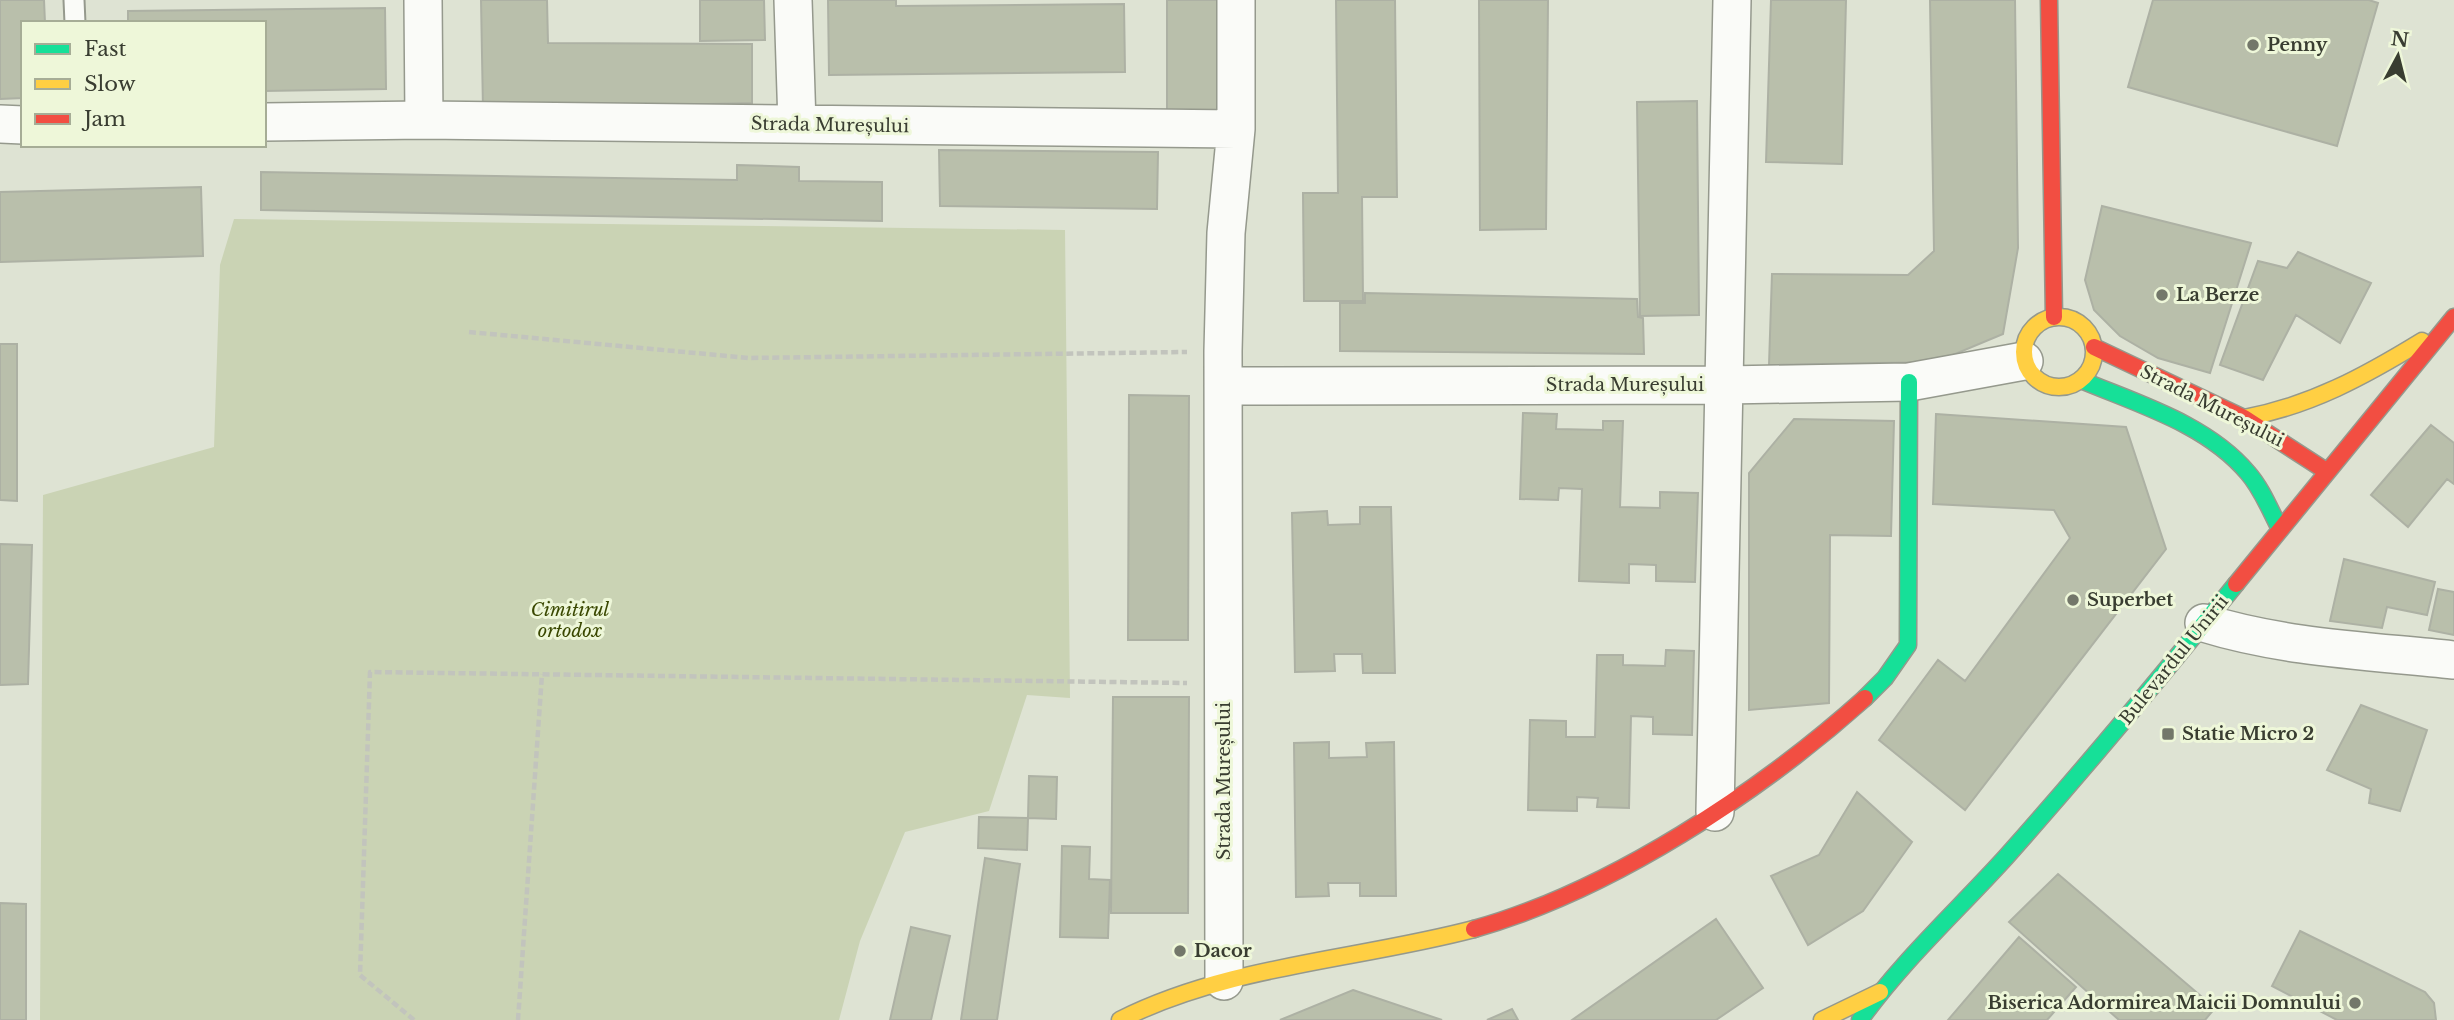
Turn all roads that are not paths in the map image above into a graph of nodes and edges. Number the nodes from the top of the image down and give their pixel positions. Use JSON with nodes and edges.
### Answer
{"nodes":[{"id":1,"x":74,"y":0,"type":"edge"},
{"id":2,"x":423,"y":0,"type":"edge"},
{"id":3,"x":793,"y":0,"type":"edge"},
{"id":4,"x":1236,"y":0,"type":"edge"},
{"id":5,"x":1731,"y":0,"type":"edge"},
{"id":6,"x":2049,"y":0,"type":"edge"},
{"id":7,"x":75,"y":21,"type":"edge"},
{"id":8,"x":424,"y":120,"type":"junction"},
{"id":9,"x":266,"y":122,"type":"edge"},
{"id":10,"x":0,"y":124,"type":"edge"},
{"id":11,"x":797,"y":124,"type":"junction"},
{"id":12,"x":21,"y":125,"type":"edge"},
{"id":13,"x":1236,"y":129,"type":"junction"},
{"id":14,"x":2054,"y":317,"type":"junction"},
{"id":15,"x":2449,"y":322,"type":"edge"},
{"id":16,"x":2094,"y":347,"type":"junction"},
{"id":17,"x":2024,"y":361,"type":"junction"},
{"id":18,"x":1223,"y":368,"type":"junction"},
{"id":19,"x":2081,"y":380,"type":"junction"},
{"id":20,"x":1909,"y":382,"type":"junction"},
{"id":21,"x":1726,"y":385,"type":"junction"},
{"id":22,"x":2244,"y":418,"type":"junction"},
{"id":23,"x":2326,"y":471,"type":"junction"},
{"id":24,"x":2280,"y":529,"type":"junction"},
{"id":25,"x":2204,"y":623,"type":"junction"},
{"id":26,"x":2454,"y":660,"type":"edge"},
{"id":27,"x":1715,"y":812,"type":"junction"},
{"id":28,"x":1224,"y":981,"type":"junction"},
{"id":29,"x":1880,"y":992,"type":"junction"},
{"id":30,"x":1120,"y":1020,"type":"edge"},
{"id":31,"x":1822,"y":1020,"type":"edge"},
{"id":32,"x":1860,"y":1020,"type":"edge"}],
"edges":[{"from":1,"to":7,"type":"lane"},
{"from":2,"to":8,"type":"street"},
{"from":3,"to":11,"type":"street"},
{"from":4,"to":13,"type":"street","name":"Strada Mureșului"},
{"from":5,"to":21,"type":"street"},
{"from":6,"to":14,"type":"street"},
{"from":8,"to":9,"type":"street","name":"Strada Mureșului"},
{"from":8,"to":11,"type":"street","name":"Strada Mureșului"},
{"from":10,"to":12,"type":"street"},
{"from":11,"to":13,"type":"street","name":"Strada Mureșului"},
{"from":13,"to":18,"type":"street","name":"Strada Mureșului"},
{"from":14,"to":16,"type":"street"},
{"from":14,"to":17,"type":"street"},
{"from":15,"to":22,"type":"street"},
{"from":15,"to":23,"type":"street","name":"Bulevardul Unirii"},
{"from":16,"to":19,"type":"street"},
{"from":16,"to":22,"type":"street","name":"Strada Mureșului"},
{"from":17,"to":19,"type":"street"},
{"from":17,"to":20,"type":"street","name":"Strada Mureșului"},
{"from":18,"to":21,"type":"street","name":"Strada Mureșului"},
{"from":18,"to":28,"type":"street","name":"Strada Mureșului"},
{"from":19,"to":24,"type":"street","name":"Strada Mureșului"},
{"from":20,"to":21,"type":"street","name":"Strada Mureșului"},
{"from":20,"to":27,"type":"street"},
{"from":21,"to":27,"type":"street"},
{"from":22,"to":23,"type":"street","name":"Strada Mureșului"},
{"from":23,"to":24,"type":"street","name":"Bulevardul Unirii"},
{"from":24,"to":25,"type":"street","name":"Bulevardul Unirii"},
{"from":25,"to":26,"type":"street"},
{"from":25,"to":29,"type":"street","name":"Bulevardul Unirii"},
{"from":27,"to":28,"type":"street"},
{"from":28,"to":30,"type":"street"},
{"from":29,"to":31,"type":"street"},
{"from":29,"to":32,"type":"street"}]}
